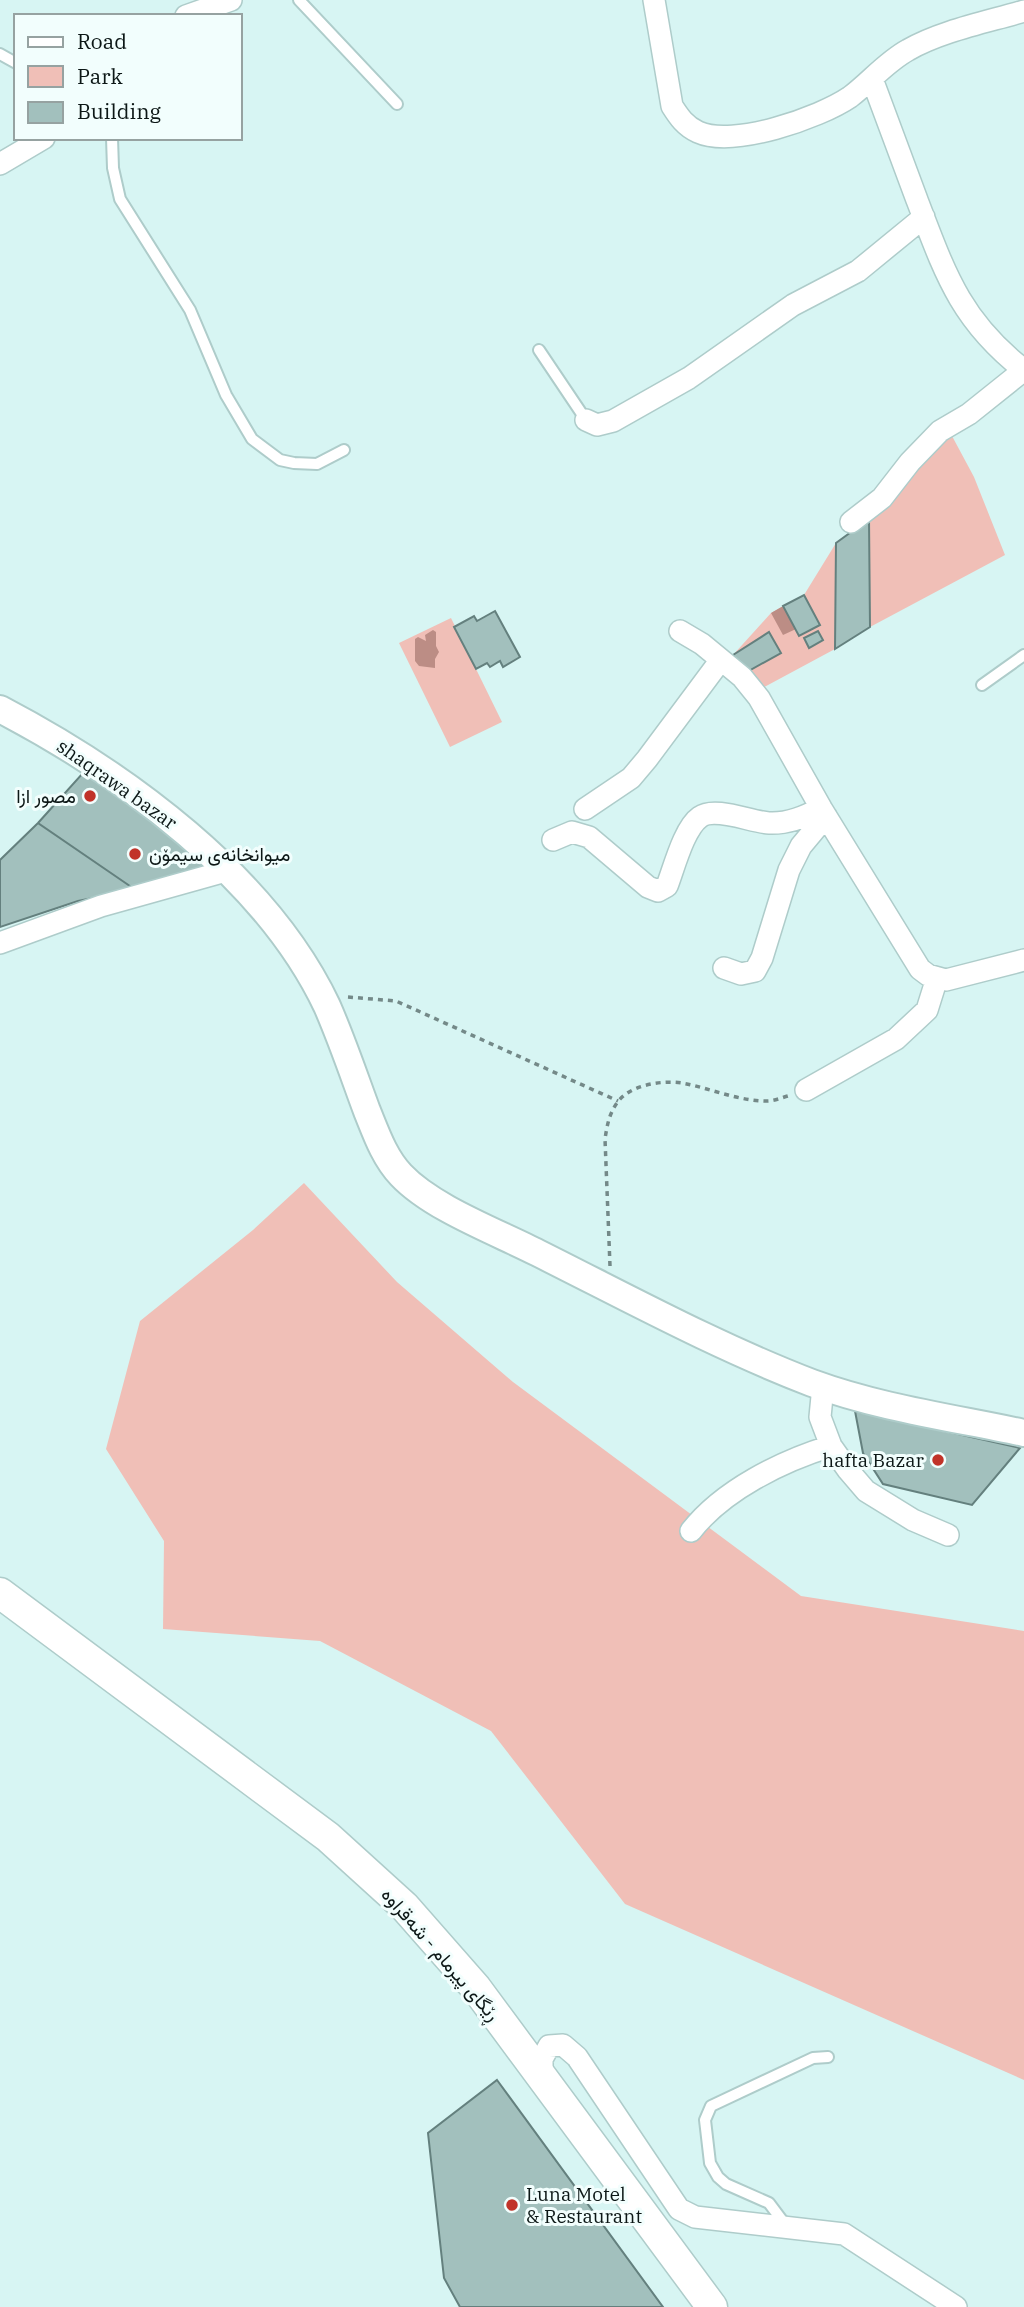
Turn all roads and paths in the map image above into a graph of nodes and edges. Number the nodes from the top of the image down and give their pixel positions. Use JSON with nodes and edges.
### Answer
{"nodes":[{"id":1,"x":230,"y":0,"type":"edge"},
{"id":2,"x":299,"y":0,"type":"edge"},
{"id":3,"x":654,"y":0,"type":"edge"},
{"id":4,"x":1024,"y":11,"type":"edge"},
{"id":5,"x":192,"y":14,"type":"edge"},
{"id":6,"x":872,"y":79,"type":"junction"},
{"id":7,"x":397,"y":104,"type":"dead end"},
{"id":8,"x":41,"y":140,"type":"edge"},
{"id":9,"x":112,"y":140,"type":"edge"},
{"id":10,"x":0,"y":164,"type":"edge"},
{"id":11,"x":924,"y":217,"type":"junction"},
{"id":12,"x":539,"y":351,"type":"dead end"},
{"id":13,"x":1024,"y":370,"type":"edge"},
{"id":14,"x":586,"y":420,"type":"joint"},
{"id":15,"x":344,"y":450,"type":"dead end"},
{"id":16,"x":851,"y":522,"type":"dead end"},
{"id":17,"x":680,"y":631,"type":"dead end"},
{"id":18,"x":1024,"y":656,"type":"edge"},
{"id":19,"x":720,"y":661,"type":"junction"},
{"id":20,"x":982,"y":685,"type":"dead end"},
{"id":21,"x":0,"y":709,"type":"edge"},
{"id":22,"x":585,"y":809,"type":"dead end"},
{"id":23,"x":823,"y":812,"type":"junction"},
{"id":24,"x":553,"y":840,"type":"dead end"},
{"id":25,"x":226,"y":871,"type":"junction"},
{"id":26,"x":0,"y":943,"type":"edge"},
{"id":27,"x":1024,"y":960,"type":"edge"},
{"id":28,"x":724,"y":968,"type":"dead end"},
{"id":29,"x":937,"y":978,"type":"junction"},
{"id":30,"x":327,"y":1007,"type":"junction"},
{"id":31,"x":806,"y":1090,"type":"joint"},
{"id":32,"x":618,"y":1101,"type":"junction"},
{"id":33,"x":611,"y":1289,"type":"junction"},
{"id":34,"x":823,"y":1386,"type":"junction"},
{"id":35,"x":1024,"y":1433,"type":"edge"},
{"id":36,"x":831,"y":1446,"type":"junction"},
{"id":37,"x":691,"y":1531,"type":"dead end"},
{"id":38,"x":948,"y":1535,"type":"dead end"},
{"id":39,"x":0,"y":1593,"type":"edge"},
{"id":40,"x":828,"y":2057,"type":"dead end"},
{"id":41,"x":542,"y":2077,"type":"junction"},
{"id":42,"x":789,"y":2229,"type":"junction"},
{"id":43,"x":712,"y":2307,"type":"edge"},
{"id":44,"x":956,"y":2307,"type":"edge"}],
"edges":[{"from":1,"to":5,"type":"street"},
{"from":2,"to":7,"type":"lane"},
{"from":3,"to":6,"type":"street"},
{"from":4,"to":6,"type":"street"},
{"from":6,"to":11,"type":"street"},
{"from":8,"to":10,"type":"street"},
{"from":9,"to":15,"type":"lane"},
{"from":11,"to":13,"type":"street"},
{"from":11,"to":14,"type":"street"},
{"from":12,"to":14,"type":"lane"},
{"from":13,"to":16,"type":"street"},
{"from":17,"to":19,"type":"street"},
{"from":18,"to":20,"type":"lane"},
{"from":19,"to":22,"type":"street"},
{"from":19,"to":23,"type":"street"},
{"from":21,"to":25,"type":"street","name":"shaqrawa bazar"},
{"from":23,"to":24,"type":"street"},
{"from":23,"to":28,"type":"street"},
{"from":23,"to":29,"type":"street"},
{"from":25,"to":26,"type":"street"},
{"from":25,"to":30,"type":"street","name":"shaqrawa bazar"},
{"from":27,"to":29,"type":"street"},
{"from":29,"to":31,"type":"street"},
{"from":30,"to":32,"type":"path"},
{"from":30,"to":33,"type":"street","name":"shaqrawa bazar"},
{"from":31,"to":32,"type":"path"},
{"from":32,"to":33,"type":"path"},
{"from":33,"to":34,"type":"street","name":"shaqrawa bazar"},
{"from":34,"to":35,"type":"street","name":"shaqrawa bazar"},
{"from":34,"to":36,"type":"street"},
{"from":36,"to":37,"type":"street"},
{"from":36,"to":38,"type":"street"},
{"from":39,"to":41,"type":"main road","name":"ڕێگای پیرمام - شەقراوە"},
{"from":40,"to":42,"type":"lane"},
{"from":41,"to":42,"type":"street"},
{"from":41,"to":43,"type":"main road","name":"ڕێگای پیرمام - شەقراوە"},
{"from":42,"to":44,"type":"street"}]}
